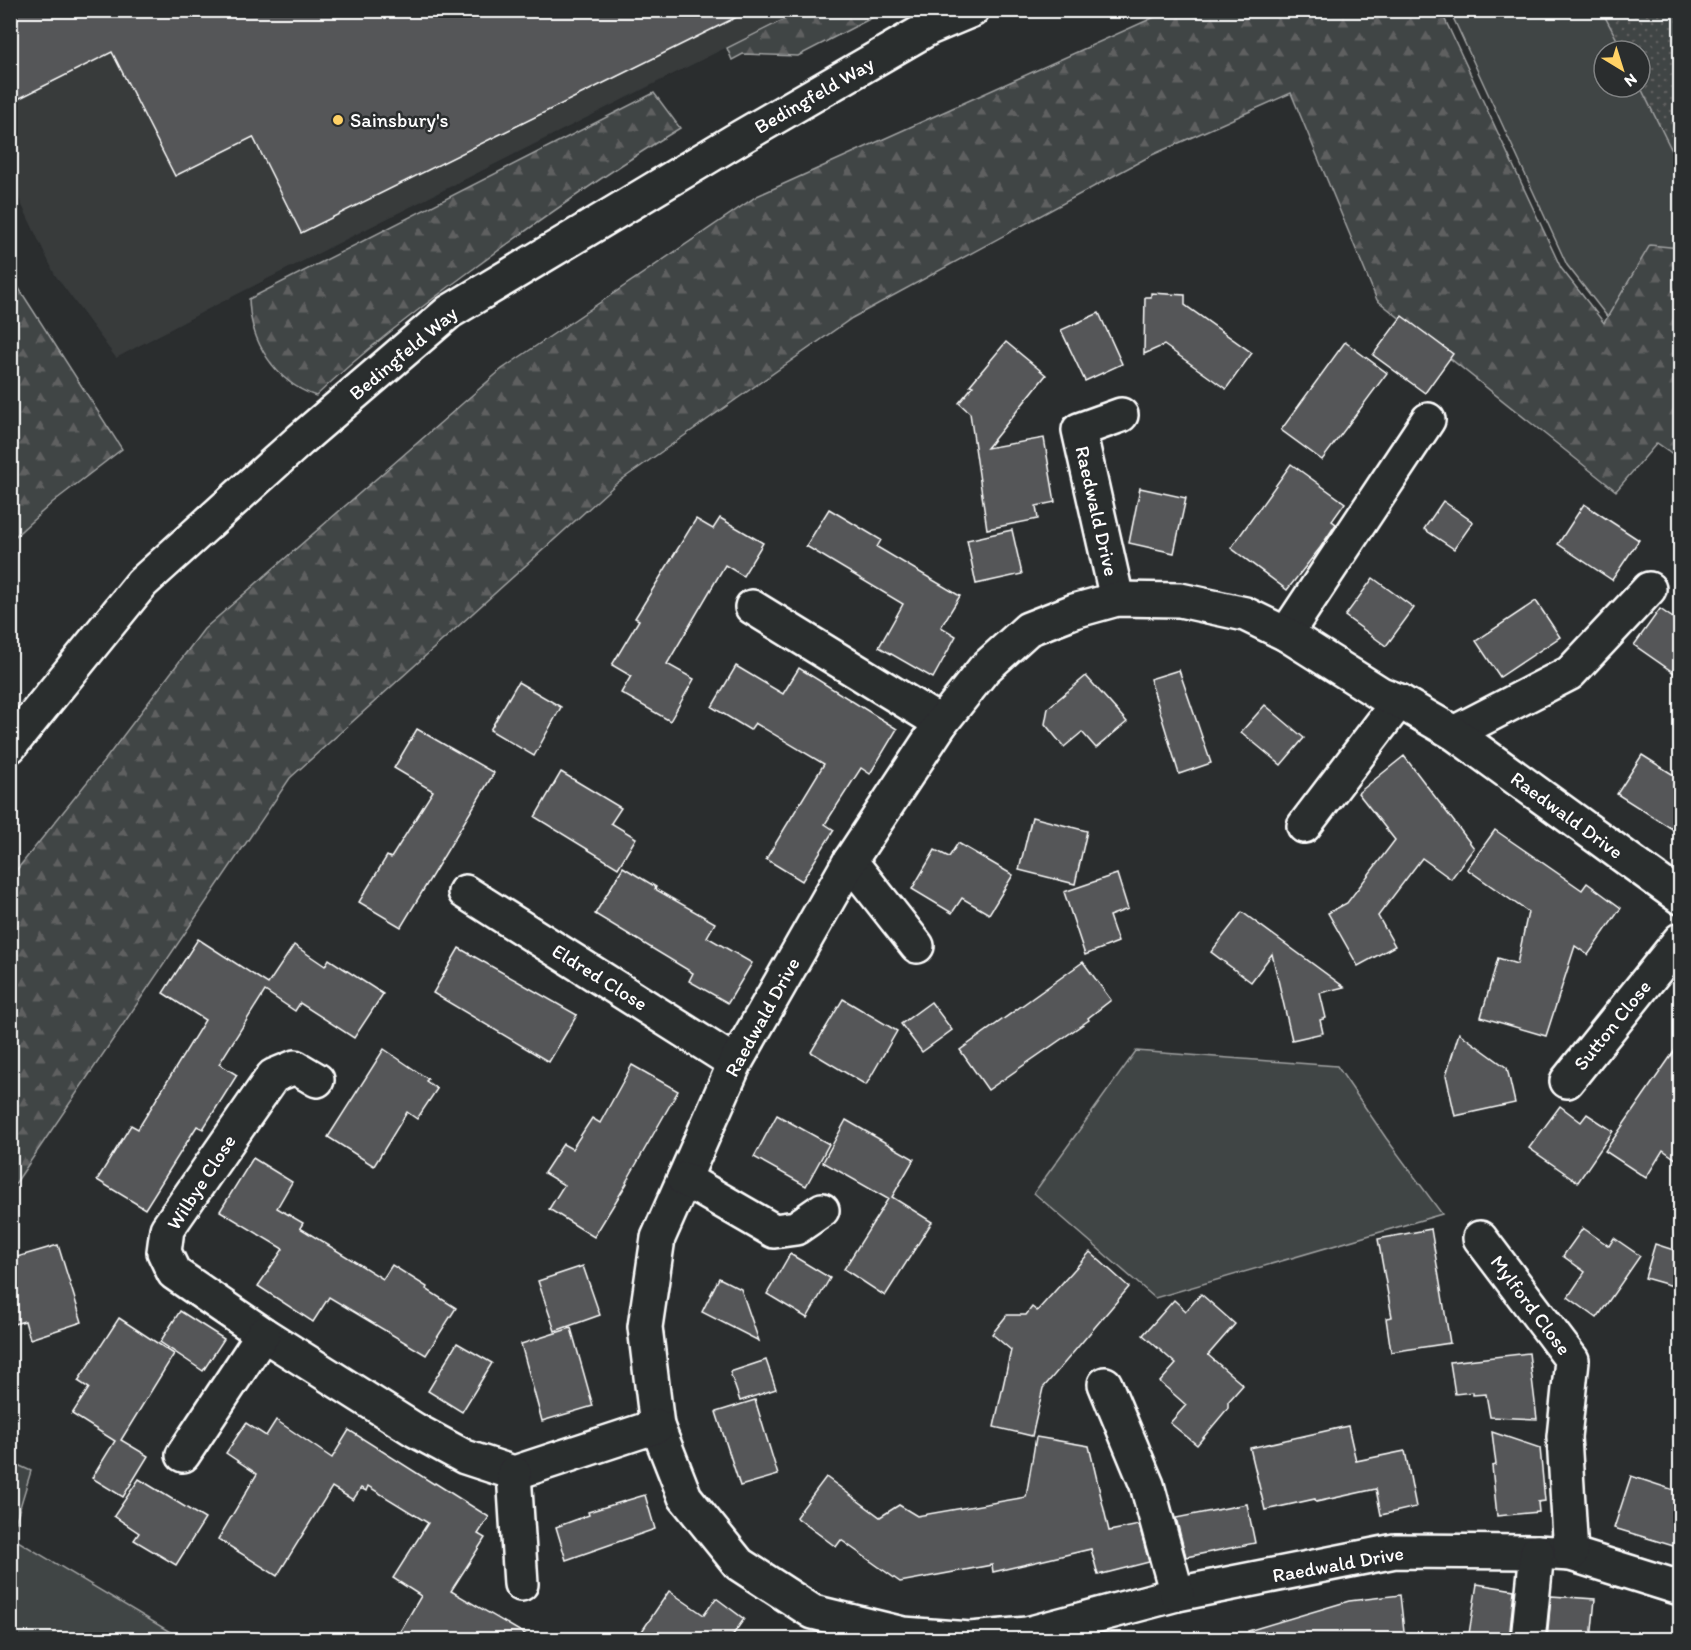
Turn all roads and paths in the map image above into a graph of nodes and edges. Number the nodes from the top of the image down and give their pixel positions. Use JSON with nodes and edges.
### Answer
{"nodes":[{"id":1,"x":972,"y":10,"type":"edge"},
{"id":2,"x":1120,"y":415,"type":"dead end"},
{"id":3,"x":1428,"y":420,"type":"dead end"},
{"id":4,"x":1648,"y":589,"type":"dead end"},
{"id":5,"x":1117,"y":599,"type":"junction"},
{"id":6,"x":752,"y":607,"type":"dead end"},
{"id":7,"x":1286,"y":634,"type":"junction"},
{"id":8,"x":1399,"y":701,"type":"junction"},
{"id":9,"x":941,"y":723,"type":"junction"},
{"id":10,"x":1454,"y":733,"type":"junction"},
{"id":11,"x":10,"y":746,"type":"edge"},
{"id":12,"x":1304,"y":826,"type":"dead end"},
{"id":13,"x":850,"y":861,"type":"junction"},
{"id":14,"x":465,"y":892,"type":"dead end"},
{"id":15,"x":1680,"y":897,"type":"edge"},
{"id":16,"x":1680,"y":940,"type":"edge"},
{"id":17,"x":917,"y":946,"type":"dead end"},
{"id":18,"x":735,"y":1063,"type":"junction"},
{"id":19,"x":317,"y":1080,"type":"dead end"},
{"id":20,"x":1567,"y":1081,"type":"dead end"},
{"id":21,"x":684,"y":1179,"type":"junction"},
{"id":22,"x":822,"y":1210,"type":"dead end"},
{"id":23,"x":1480,"y":1238,"type":"dead end"},
{"id":24,"x":263,"y":1334,"type":"junction"},
{"id":25,"x":1105,"y":1384,"type":"dead end"},
{"id":26,"x":657,"y":1426,"type":"junction"},
{"id":27,"x":183,"y":1455,"type":"dead end"},
{"id":28,"x":514,"y":1473,"type":"junction"},
{"id":29,"x":1537,"y":1552,"type":"junction"},
{"id":30,"x":1571,"y":1554,"type":"junction"},
{"id":31,"x":521,"y":1584,"type":"dead end"},
{"id":32,"x":1680,"y":1588,"type":"edge"},
{"id":33,"x":1177,"y":1594,"type":"junction"},
{"id":34,"x":901,"y":1637,"type":"edge"},
{"id":35,"x":1528,"y":1640,"type":"edge"}],
"edges":[{"from":1,"to":11,"type":"street","name":"Bedingfeld Way"},
{"from":2,"to":5,"type":"street","name":"Raedwald Drive"},
{"from":3,"to":7,"type":"street"},
{"from":4,"to":10,"type":"street"},
{"from":5,"to":7,"type":"street","name":"Raedwald Drive"},
{"from":5,"to":9,"type":"street","name":"Raedwald Drive"},
{"from":6,"to":9,"type":"street"},
{"from":7,"to":8,"type":"street","name":"Raedwald Drive"},
{"from":8,"to":10,"type":"street","name":"Raedwald Drive"},
{"from":8,"to":12,"type":"street"},
{"from":9,"to":13,"type":"street","name":"Raedwald Drive"},
{"from":10,"to":15,"type":"street","name":"Raedwald Drive"},
{"from":13,"to":17,"type":"street"},
{"from":13,"to":18,"type":"street","name":"Raedwald Drive"},
{"from":14,"to":18,"type":"street","name":"Eldred Close"},
{"from":16,"to":20,"type":"street","name":"Sutton Close"},
{"from":18,"to":21,"type":"street","name":"Raedwald Drive"},
{"from":19,"to":24,"type":"street","name":"Wilbye Close"},
{"from":21,"to":22,"type":"street"},
{"from":21,"to":26,"type":"street","name":"Raedwald Drive"},
{"from":23,"to":30,"type":"street","name":"Mylford Close"},
{"from":24,"to":27,"type":"street"},
{"from":24,"to":28,"type":"street","name":"Wilbye Close"},
{"from":25,"to":33,"type":"street"},
{"from":26,"to":28,"type":"street"},
{"from":26,"to":34,"type":"street","name":"Raedwald Drive"},
{"from":28,"to":31,"type":"street"},
{"from":29,"to":30,"type":"street","name":"Raedwald Drive"},
{"from":29,"to":33,"type":"street","name":"Raedwald Drive"},
{"from":29,"to":35,"type":"street"},
{"from":30,"to":32,"type":"street","name":"Raedwald Drive"},
{"from":33,"to":34,"type":"street","name":"Raedwald Drive"}]}
